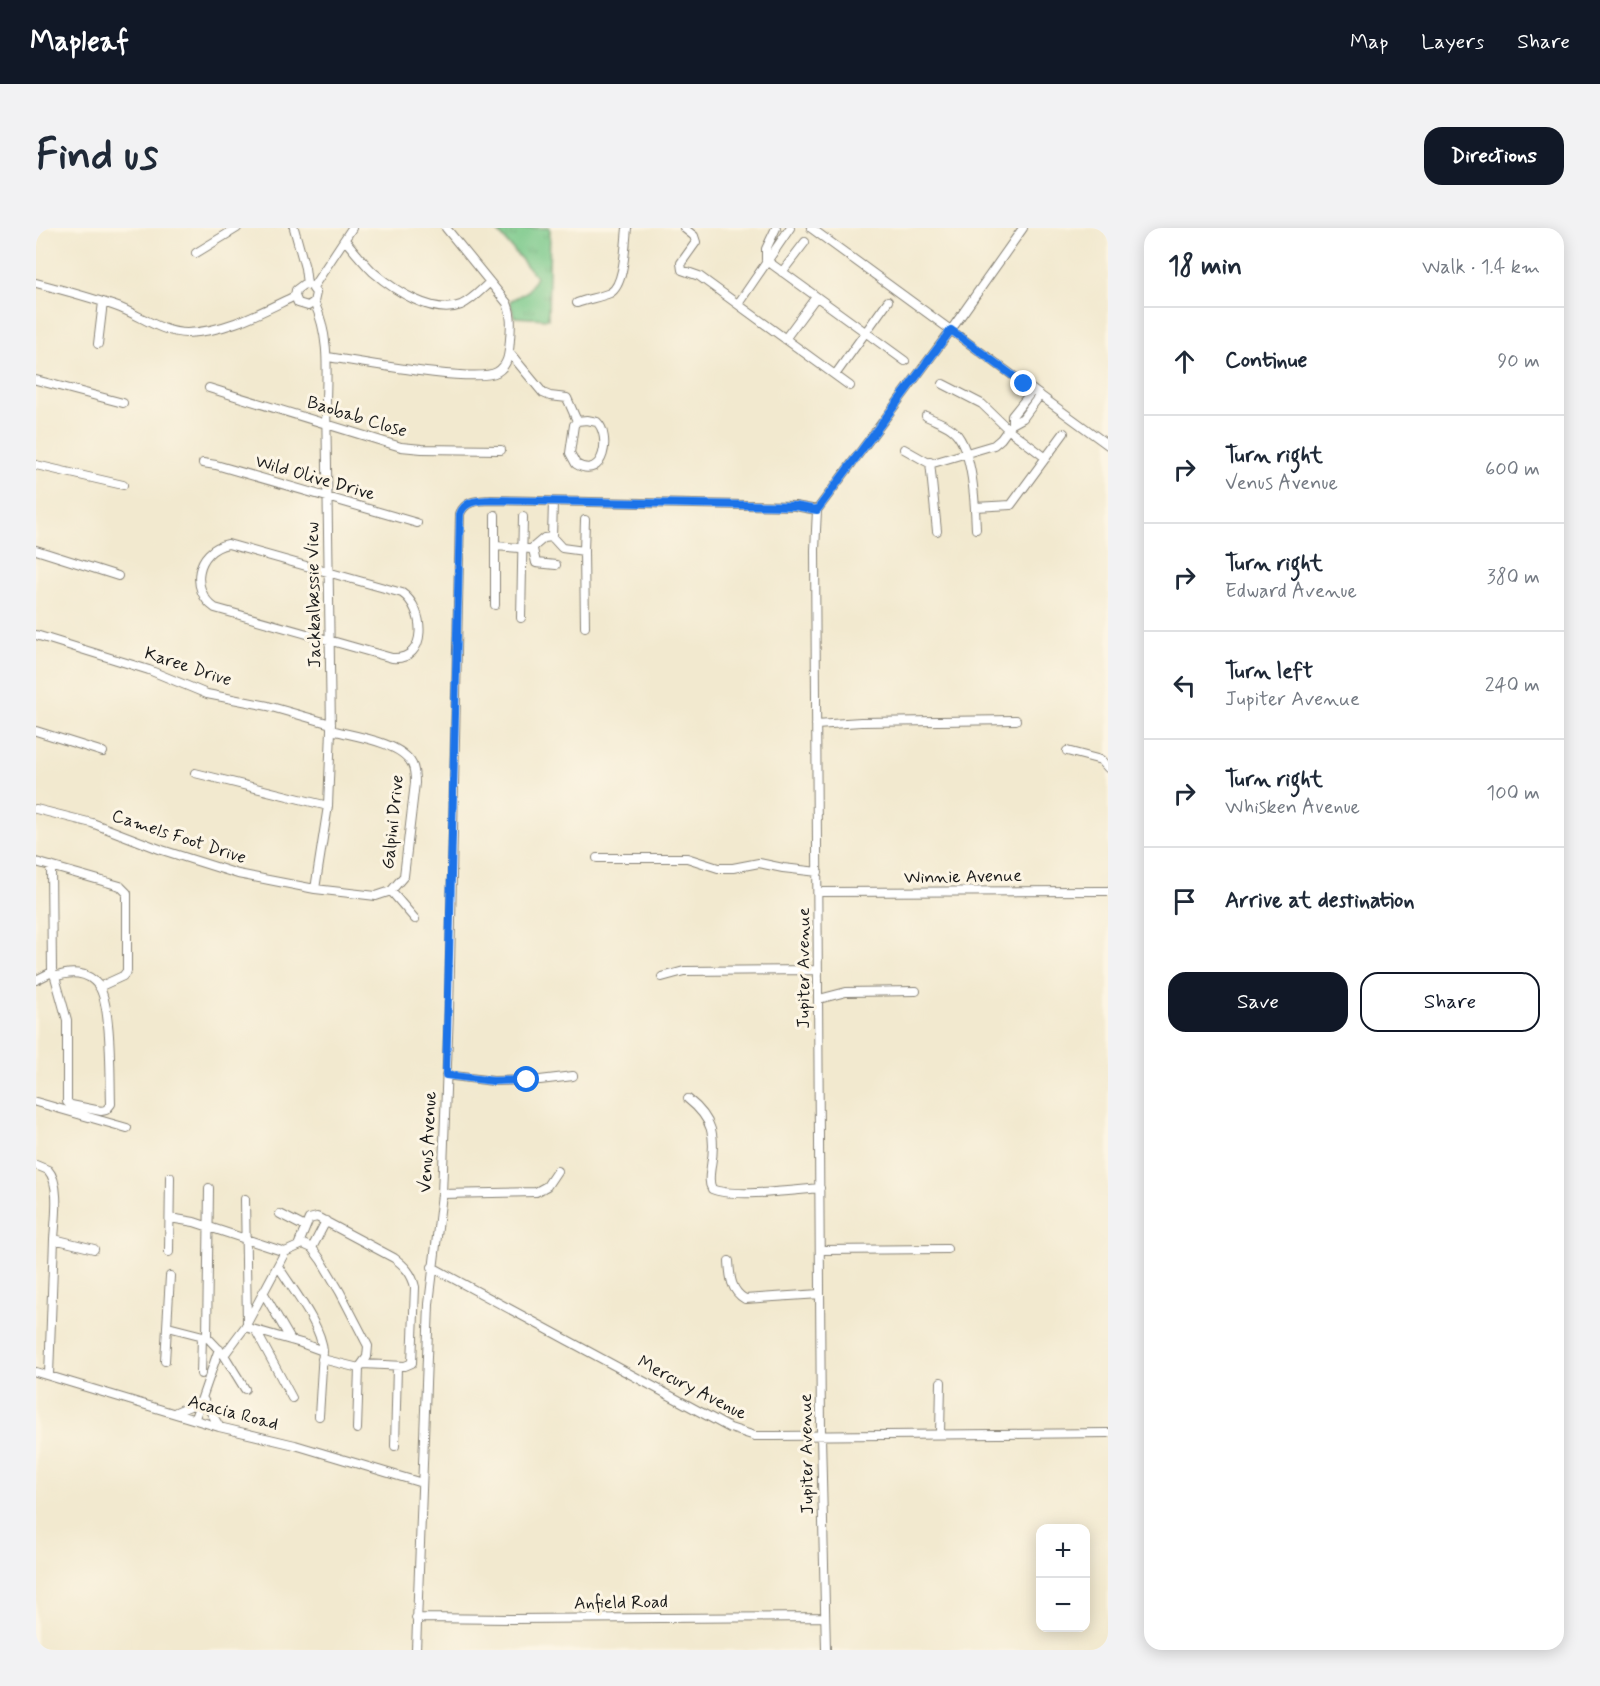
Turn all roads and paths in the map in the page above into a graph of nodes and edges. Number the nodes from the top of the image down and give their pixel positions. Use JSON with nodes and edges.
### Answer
{"nodes":[{"id":1,"x":237,"y":228,"type":"edge"},
{"id":2,"x":294,"y":228,"type":"edge"},
{"id":3,"x":352,"y":228,"type":"edge"},
{"id":4,"x":446,"y":228,"type":"edge"},
{"id":5,"x":627,"y":228,"type":"edge"},
{"id":6,"x":684,"y":228,"type":"edge"},
{"id":7,"x":776,"y":228,"type":"edge"},
{"id":8,"x":790,"y":228,"type":"edge"},
{"id":9,"x":812,"y":228,"type":"edge"},
{"id":10,"x":1023,"y":228,"type":"edge"},
{"id":11,"x":345,"y":240,"type":"junction"},
{"id":12,"x":805,"y":242,"type":"dead end"},
{"id":13,"x":196,"y":253,"type":"dead end"},
{"id":14,"x":766,"y":260,"type":"junction"},
{"id":15,"x":782,"y":272,"type":"junction"},
{"id":16,"x":36,"y":282,"type":"edge"},
{"id":17,"x":490,"y":282,"type":"junction"},
{"id":18,"x":310,"y":286,"type":"junction"},
{"id":19,"x":295,"y":296,"type":"junction"},
{"id":20,"x":816,"y":297,"type":"junction"},
{"id":21,"x":888,"y":301,"type":"dead end"},
{"id":22,"x":103,"y":302,"type":"junction"},
{"id":23,"x":314,"y":302,"type":"junction"},
{"id":24,"x":577,"y":303,"type":"dead end"},
{"id":25,"x":738,"y":304,"type":"junction"},
{"id":26,"x":951,"y":330,"type":"junction"},
{"id":27,"x":866,"y":332,"type":"junction"},
{"id":28,"x":785,"y":339,"type":"junction"},
{"id":29,"x":98,"y":344,"type":"dead end"},
{"id":30,"x":509,"y":352,"type":"junction"},
{"id":31,"x":328,"y":357,"type":"junction"},
{"id":32,"x":905,"y":361,"type":"dead end"},
{"id":33,"x":835,"y":375,"type":"junction"},
{"id":34,"x":36,"y":380,"type":"edge"},
{"id":35,"x":943,"y":384,"type":"dead end"},
{"id":36,"x":850,"y":386,"type":"dead end"},
{"id":37,"x":208,"y":388,"type":"dead end"},
{"id":38,"x":1033,"y":390,"type":"junction"},
{"id":39,"x":1040,"y":395,"type":"junction"},
{"id":40,"x":123,"y":403,"type":"dead end"},
{"id":41,"x":1022,"y":403,"type":"junction"},
{"id":42,"x":1029,"y":410,"type":"junction"},
{"id":43,"x":926,"y":416,"type":"dead end"},
{"id":44,"x":577,"y":421,"type":"junction"},
{"id":45,"x":327,"y":424,"type":"junction"},
{"id":46,"x":1010,"y":426,"type":"junction"},
{"id":47,"x":1064,"y":433,"type":"dead end"},
{"id":48,"x":1108,"y":445,"type":"edge"},
{"id":49,"x":904,"y":449,"type":"dead end"},
{"id":50,"x":501,"y":450,"type":"dead end"},
{"id":51,"x":966,"y":454,"type":"junction"},
{"id":52,"x":1046,"y":458,"type":"junction"},
{"id":53,"x":930,"y":462,"type":"junction"},
{"id":54,"x":203,"y":463,"type":"dead end"},
{"id":55,"x":36,"y":465,"type":"edge"},
{"id":56,"x":123,"y":485,"type":"dead end"},
{"id":57,"x":328,"y":498,"type":"junction"},
{"id":58,"x":553,"y":502,"type":"junction"},
{"id":59,"x":975,"y":507,"type":"junction"},
{"id":60,"x":817,"y":510,"type":"junction"},
{"id":61,"x":495,"y":515,"type":"dead end"},
{"id":62,"x":523,"y":517,"type":"dead end"},
{"id":63,"x":585,"y":520,"type":"dead end"},
{"id":64,"x":417,"y":523,"type":"dead end"},
{"id":65,"x":975,"y":529,"type":"dead end"},
{"id":66,"x":937,"y":531,"type":"dead end"},
{"id":67,"x":552,"y":537,"type":"junction"},
{"id":68,"x":496,"y":546,"type":"junction"},
{"id":69,"x":524,"y":548,"type":"junction"},
{"id":70,"x":533,"y":549,"type":"junction"},
{"id":71,"x":36,"y":550,"type":"edge"},
{"id":72,"x":584,"y":551,"type":"junction"},
{"id":73,"x":555,"y":565,"type":"dead end"},
{"id":74,"x":328,"y":573,"type":"junction"},
{"id":75,"x":118,"y":576,"type":"dead end"},
{"id":76,"x":495,"y":605,"type":"dead end"},
{"id":77,"x":521,"y":618,"type":"dead end"},
{"id":78,"x":585,"y":627,"type":"dead end"},
{"id":79,"x":36,"y":635,"type":"edge"},
{"id":80,"x":329,"y":639,"type":"junction"},
{"id":81,"x":1016,"y":720,"type":"dead end"},
{"id":82,"x":816,"y":725,"type":"junction"},
{"id":83,"x":331,"y":727,"type":"junction"},
{"id":84,"x":36,"y":731,"type":"edge"},
{"id":85,"x":1067,"y":751,"type":"dead end"},
{"id":86,"x":103,"y":752,"type":"dead end"},
{"id":87,"x":1108,"y":768,"type":"edge"},
{"id":88,"x":195,"y":773,"type":"dead end"},
{"id":89,"x":328,"y":806,"type":"junction"},
{"id":90,"x":36,"y":809,"type":"edge"},
{"id":91,"x":597,"y":858,"type":"dead end"},
{"id":92,"x":36,"y":862,"type":"edge"},
{"id":93,"x":51,"y":866,"type":"junction"},
{"id":94,"x":818,"y":872,"type":"junction"},
{"id":95,"x":315,"y":889,"type":"junction"},
{"id":96,"x":391,"y":891,"type":"junction"},
{"id":97,"x":1108,"y":891,"type":"edge"},
{"id":98,"x":818,"y":892,"type":"junction"},
{"id":99,"x":415,"y":919,"type":"dead end"},
{"id":100,"x":818,"y":970,"type":"junction"},
{"id":101,"x":54,"y":975,"type":"junction"},
{"id":102,"x":662,"y":977,"type":"dead end"},
{"id":103,"x":36,"y":980,"type":"edge"},
{"id":104,"x":99,"y":987,"type":"junction"},
{"id":105,"x":916,"y":991,"type":"dead end"},
{"id":106,"x":819,"y":999,"type":"junction"},
{"id":107,"x":446,"y":1075,"type":"junction"},
{"id":108,"x":573,"y":1076,"type":"dead end"},
{"id":109,"x":688,"y":1099,"type":"dead end"},
{"id":110,"x":36,"y":1102,"type":"edge"},
{"id":111,"x":127,"y":1128,"type":"dead end"},
{"id":112,"x":36,"y":1165,"type":"edge"},
{"id":113,"x":556,"y":1171,"type":"dead end"},
{"id":114,"x":170,"y":1177,"type":"dead end"},
{"id":115,"x":209,"y":1188,"type":"dead end"},
{"id":116,"x":820,"y":1188,"type":"junction"},
{"id":117,"x":442,"y":1194,"type":"junction"},
{"id":118,"x":245,"y":1199,"type":"dead end"},
{"id":119,"x":279,"y":1214,"type":"dead end"},
{"id":120,"x":170,"y":1218,"type":"junction"},
{"id":121,"x":326,"y":1221,"type":"junction"},
{"id":122,"x":305,"y":1227,"type":"junction"},
{"id":123,"x":209,"y":1229,"type":"junction"},
{"id":124,"x":245,"y":1238,"type":"junction"},
{"id":125,"x":54,"y":1239,"type":"junction"},
{"id":126,"x":298,"y":1246,"type":"junction"},
{"id":127,"x":312,"y":1248,"type":"junction"},
{"id":128,"x":94,"y":1249,"type":"dead end"},
{"id":129,"x":947,"y":1249,"type":"dead end"},
{"id":130,"x":820,"y":1250,"type":"junction"},
{"id":131,"x":170,"y":1252,"type":"dead end"},
{"id":132,"x":285,"y":1252,"type":"junction"},
{"id":133,"x":729,"y":1261,"type":"dead end"},
{"id":134,"x":278,"y":1266,"type":"junction"},
{"id":135,"x":432,"y":1267,"type":"junction"},
{"id":136,"x":170,"y":1276,"type":"dead end"},
{"id":137,"x":263,"y":1292,"type":"junction"},
{"id":138,"x":820,"y":1294,"type":"junction"},
{"id":139,"x":246,"y":1325,"type":"junction"},
{"id":140,"x":168,"y":1327,"type":"junction"},
{"id":141,"x":256,"y":1331,"type":"junction"},
{"id":142,"x":204,"y":1337,"type":"junction"},
{"id":143,"x":291,"y":1340,"type":"junction"},
{"id":144,"x":221,"y":1352,"type":"junction"},
{"id":145,"x":322,"y":1355,"type":"junction"},
{"id":146,"x":165,"y":1361,"type":"dead end"},
{"id":147,"x":361,"y":1366,"type":"junction"},
{"id":148,"x":397,"y":1366,"type":"junction"},
{"id":149,"x":36,"y":1372,"type":"edge"},
{"id":150,"x":201,"y":1374,"type":"dead end"},
{"id":151,"x":49,"y":1375,"type":"junction"},
{"id":152,"x":940,"y":1382,"type":"dead end"},
{"id":153,"x":245,"y":1389,"type":"dead end"},
{"id":154,"x":292,"y":1398,"type":"dead end"},
{"id":155,"x":202,"y":1400,"type":"junction"},
{"id":156,"x":175,"y":1412,"type":"junction"},
{"id":157,"x":319,"y":1416,"type":"dead end"},
{"id":158,"x":195,"y":1418,"type":"junction"},
{"id":159,"x":219,"y":1427,"type":"junction"},
{"id":160,"x":357,"y":1429,"type":"dead end"},
{"id":161,"x":1108,"y":1433,"type":"edge"},
{"id":162,"x":940,"y":1434,"type":"junction"},
{"id":163,"x":821,"y":1436,"type":"junction"},
{"id":164,"x":395,"y":1446,"type":"dead end"},
{"id":165,"x":422,"y":1482,"type":"junction"},
{"id":166,"x":825,"y":1617,"type":"junction"},
{"id":167,"x":416,"y":1618,"type":"junction"},
{"id":168,"x":416,"y":1650,"type":"edge"},
{"id":169,"x":826,"y":1650,"type":"edge"}],
"edges":[{"from":1,"to":13,"type":"street"},
{"from":2,"to":18,"type":"street"},
{"from":3,"to":11,"type":"street"},
{"from":4,"to":17,"type":"street"},
{"from":5,"to":24,"type":"street"},
{"from":6,"to":25,"type":"street"},
{"from":7,"to":14,"type":"street"},
{"from":8,"to":14,"type":"street"},
{"from":9,"to":26,"type":"street"},
{"from":10,"to":26,"type":"street"},
{"from":11,"to":17,"type":"street"},
{"from":11,"to":18,"type":"street"},
{"from":12,"to":15,"type":"street"},
{"from":14,"to":15,"type":"street"},
{"from":14,"to":25,"type":"street"},
{"from":15,"to":20,"type":"street"},
{"from":16,"to":22,"type":"street"},
{"from":17,"to":30,"type":"street"},
{"from":18,"to":19,"type":"street"},
{"from":18,"to":23,"type":"street"},
{"from":19,"to":22,"type":"street"},
{"from":19,"to":23,"type":"street"},
{"from":20,"to":27,"type":"street"},
{"from":20,"to":28,"type":"street"},
{"from":21,"to":27,"type":"street"},
{"from":22,"to":29,"type":"street"},
{"from":23,"to":31,"type":"street","name":"Jackkalbessie View"},
{"from":25,"to":28,"type":"street"},
{"from":26,"to":38,"type":"street"},
{"from":26,"to":60,"type":"street"},
{"from":27,"to":32,"type":"street"},
{"from":27,"to":33,"type":"street"},
{"from":28,"to":33,"type":"street"},
{"from":30,"to":31,"type":"street"},
{"from":30,"to":44,"type":"street"},
{"from":31,"to":45,"type":"street","name":"Jackkalbessie View"},
{"from":33,"to":36,"type":"street"},
{"from":34,"to":40,"type":"street"},
{"from":35,"to":46,"type":"street"},
{"from":37,"to":45,"type":"street","name":"Baobab Close"},
{"from":38,"to":39,"type":"street"},
{"from":38,"to":41,"type":"street"},
{"from":39,"to":42,"type":"street"},
{"from":39,"to":48,"type":"street"},
{"from":41,"to":42,"type":"street"},
{"from":41,"to":46,"type":"street"},
{"from":42,"to":46,"type":"street"},
{"from":43,"to":51,"type":"street"},
{"from":44,"to":44,"type":"street"},
{"from":45,"to":50,"type":"street","name":"Baobab Close"},
{"from":45,"to":57,"type":"street","name":"Jackkalbessie View"},
{"from":46,"to":51,"type":"street"},
{"from":46,"to":52,"type":"street"},
{"from":47,"to":52,"type":"street"},
{"from":49,"to":53,"type":"street"},
{"from":51,"to":53,"type":"street"},
{"from":51,"to":59,"type":"street"},
{"from":52,"to":59,"type":"street"},
{"from":53,"to":66,"type":"street"},
{"from":54,"to":57,"type":"street","name":"Wild Olive Drive"},
{"from":55,"to":56,"type":"street"},
{"from":57,"to":64,"type":"street","name":"Wild Olive Drive"},
{"from":57,"to":74,"type":"street","name":"Jackkalbessie View"},
{"from":58,"to":60,"type":"street"},
{"from":58,"to":67,"type":"street"},
{"from":58,"to":107,"type":"street","name":"Venus Avenue"},
{"from":59,"to":65,"type":"street"},
{"from":60,"to":82,"type":"street","name":"Jupiter Avenue"},
{"from":61,"to":68,"type":"street"},
{"from":62,"to":69,"type":"street"},
{"from":63,"to":72,"type":"street"},
{"from":67,"to":70,"type":"street"},
{"from":67,"to":72,"type":"street"},
{"from":68,"to":69,"type":"street"},
{"from":68,"to":76,"type":"street"},
{"from":69,"to":70,"type":"street"},
{"from":69,"to":77,"type":"street"},
{"from":70,"to":73,"type":"street"},
{"from":71,"to":75,"type":"street"},
{"from":72,"to":78,"type":"street"},
{"from":74,"to":80,"type":"street","name":"Jackkalbessie View"},
{"from":74,"to":80,"type":"street"},
{"from":74,"to":80,"type":"street"},
{"from":79,"to":83,"type":"street","name":"Karee Drive"},
{"from":80,"to":83,"type":"street","name":"Jackkalbessie View"},
{"from":81,"to":82,"type":"street"},
{"from":82,"to":94,"type":"street","name":"Jupiter Avenue"},
{"from":83,"to":89,"type":"street","name":"Jackkalbessie View"},
{"from":83,"to":96,"type":"street","name":"Galpini Drive"},
{"from":84,"to":86,"type":"street"},
{"from":85,"to":87,"type":"street"},
{"from":88,"to":89,"type":"street"},
{"from":89,"to":95,"type":"street","name":"Jackkalbessie View"},
{"from":90,"to":95,"type":"street","name":"Camels Foot Drive"},
{"from":91,"to":94,"type":"street"},
{"from":92,"to":93,"type":"street"},
{"from":93,"to":101,"type":"street"},
{"from":93,"to":104,"type":"street"},
{"from":94,"to":98,"type":"street","name":"Jupiter Avenue"},
{"from":95,"to":96,"type":"street","name":"Galpini Drive"},
{"from":96,"to":99,"type":"street"},
{"from":97,"to":98,"type":"street","name":"Winnie Avenue"},
{"from":98,"to":100,"type":"street","name":"Jupiter Avenue"},
{"from":100,"to":102,"type":"street"},
{"from":100,"to":106,"type":"street","name":"Jupiter Avenue"},
{"from":101,"to":103,"type":"street"},
{"from":101,"to":104,"type":"street"},
{"from":101,"to":104,"type":"street"},
{"from":105,"to":106,"type":"street"},
{"from":106,"to":116,"type":"street","name":"Jupiter Avenue"},
{"from":107,"to":108,"type":"street"},
{"from":107,"to":117,"type":"street","name":"Venus Avenue"},
{"from":109,"to":116,"type":"street"},
{"from":110,"to":111,"type":"street"},
{"from":112,"to":125,"type":"street"},
{"from":113,"to":117,"type":"street"},
{"from":114,"to":120,"type":"street"},
{"from":115,"to":123,"type":"street"},
{"from":116,"to":130,"type":"street","name":"Jupiter Avenue"},
{"from":117,"to":135,"type":"street","name":"Venus Avenue"},
{"from":118,"to":124,"type":"street"},
{"from":119,"to":122,"type":"street"},
{"from":120,"to":123,"type":"street"},
{"from":120,"to":131,"type":"street"},
{"from":121,"to":122,"type":"street"},
{"from":121,"to":127,"type":"street"},
{"from":121,"to":148,"type":"street"},
{"from":122,"to":126,"type":"street"},
{"from":123,"to":124,"type":"street"},
{"from":123,"to":142,"type":"street"},
{"from":124,"to":132,"type":"street"},
{"from":124,"to":139,"type":"street"},
{"from":125,"to":128,"type":"street"},
{"from":125,"to":151,"type":"street"},
{"from":126,"to":127,"type":"street"},
{"from":126,"to":132,"type":"street"},
{"from":127,"to":147,"type":"street"},
{"from":129,"to":130,"type":"street"},
{"from":130,"to":138,"type":"street","name":"Jupiter Avenue"},
{"from":132,"to":134,"type":"street"},
{"from":133,"to":138,"type":"street"},
{"from":134,"to":137,"type":"street"},
{"from":134,"to":145,"type":"street"},
{"from":135,"to":163,"type":"street","name":"Mercury Avenue"},
{"from":135,"to":165,"type":"street","name":"Venus Avenue"},
{"from":136,"to":140,"type":"street"},
{"from":137,"to":139,"type":"street"},
{"from":137,"to":143,"type":"street"},
{"from":138,"to":163,"type":"street","name":"Jupiter Avenue"},
{"from":139,"to":141,"type":"street"},
{"from":139,"to":144,"type":"street"},
{"from":140,"to":142,"type":"street"},
{"from":140,"to":146,"type":"street"},
{"from":141,"to":143,"type":"street"},
{"from":141,"to":154,"type":"street"},
{"from":142,"to":144,"type":"street"},
{"from":142,"to":150,"type":"street"},
{"from":143,"to":145,"type":"street"},
{"from":144,"to":153,"type":"street"},
{"from":144,"to":155,"type":"street"},
{"from":145,"to":147,"type":"street"},
{"from":145,"to":157,"type":"street"},
{"from":147,"to":148,"type":"street"},
{"from":147,"to":160,"type":"street"},
{"from":148,"to":164,"type":"street"},
{"from":149,"to":151,"type":"street","name":"Acacia Road"},
{"from":151,"to":156,"type":"street","name":"Acacia Road"},
{"from":152,"to":162,"type":"street"},
{"from":155,"to":156,"type":"street"},
{"from":155,"to":158,"type":"street"},
{"from":155,"to":159,"type":"street"},
{"from":156,"to":158,"type":"street","name":"Acacia Road"},
{"from":158,"to":159,"type":"street","name":"Acacia Road"},
{"from":159,"to":165,"type":"street","name":"Acacia Road"},
{"from":161,"to":162,"type":"street","name":"Mercury Avenue"},
{"from":162,"to":163,"type":"street","name":"Mercury Avenue"},
{"from":163,"to":166,"type":"street","name":"Jupiter Avenue"},
{"from":165,"to":167,"type":"street","name":"Venus Avenue"},
{"from":166,"to":167,"type":"street","name":"Anfield Road"},
{"from":166,"to":169,"type":"street","name":"Jupiter Avenue"},
{"from":167,"to":168,"type":"street","name":"Venus Avenue"}]}
